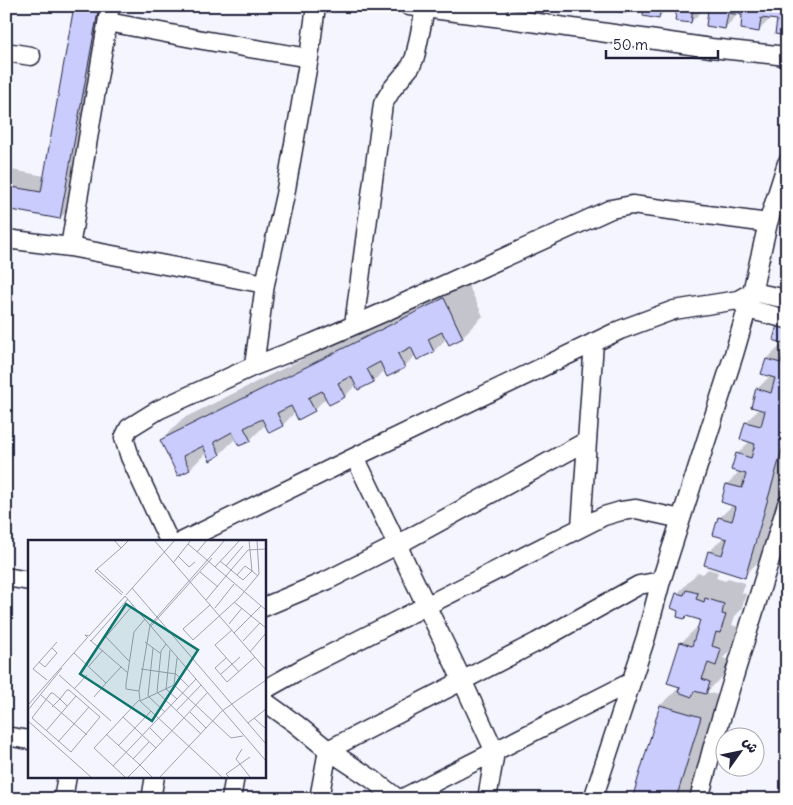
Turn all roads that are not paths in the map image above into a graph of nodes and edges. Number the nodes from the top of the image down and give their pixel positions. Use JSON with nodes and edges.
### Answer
{"nodes":[{"id":1,"x":316,"y":6,"type":"edge"},
{"id":2,"x":417,"y":8,"type":"edge"},
{"id":3,"x":109,"y":14,"type":"edge"},
{"id":4,"x":6,"y":52,"type":"edge"},
{"id":5,"x":31,"y":56,"type":"dead end"},
{"id":6,"x":787,"y":56,"type":"edge"},
{"id":7,"x":308,"y":58,"type":"junction"},
{"id":8,"x":787,"y":163,"type":"edge"},
{"id":9,"x":768,"y":223,"type":"junction"},
{"id":10,"x":6,"y":239,"type":"edge"},
{"id":11,"x":70,"y":247,"type":"junction"},
{"id":12,"x":265,"y":284,"type":"junction"},
{"id":13,"x":787,"y":299,"type":"edge"},
{"id":14,"x":746,"y":300,"type":"junction"},
{"id":15,"x":787,"y":319,"type":"edge"},
{"id":16,"x":354,"y":325,"type":"junction"},
{"id":17,"x":594,"y":342,"type":"junction"},
{"id":18,"x":254,"y":366,"type":"junction"},
{"id":19,"x":587,"y":441,"type":"junction"},
{"id":20,"x":355,"y":456,"type":"junction"},
{"id":21,"x":787,"y":504,"type":"edge"},
{"id":22,"x":681,"y":519,"type":"junction"},
{"id":23,"x":581,"y":527,"type":"junction"},
{"id":24,"x":169,"y":540,"type":"edge"},
{"id":25,"x":185,"y":540,"type":"edge"},
{"id":26,"x":397,"y":545,"type":"junction"},
{"id":27,"x":6,"y":577,"type":"edge"},
{"id":28,"x":28,"y":581,"type":"edge"},
{"id":29,"x":661,"y":581,"type":"junction"},
{"id":30,"x":427,"y":606,"type":"junction"},
{"id":31,"x":265,"y":607,"type":"edge"},
{"id":32,"x":462,"y":680,"type":"junction"},
{"id":33,"x":631,"y":682,"type":"junction"},
{"id":34,"x":265,"y":689,"type":"edge"},
{"id":35,"x":265,"y":702,"type":"edge"},
{"id":36,"x":6,"y":736,"type":"edge"},
{"id":37,"x":28,"y":740,"type":"edge"},
{"id":38,"x":328,"y":750,"type":"junction"},
{"id":39,"x":495,"y":752,"type":"junction"},
{"id":40,"x":67,"y":778,"type":"edge"},
{"id":41,"x":155,"y":778,"type":"edge"},
{"id":42,"x":235,"y":778,"type":"edge"},
{"id":43,"x":63,"y":799,"type":"edge"},
{"id":44,"x":151,"y":799,"type":"edge"},
{"id":45,"x":231,"y":799,"type":"edge"},
{"id":46,"x":318,"y":799,"type":"edge"},
{"id":47,"x":399,"y":799,"type":"edge"},
{"id":48,"x":487,"y":799,"type":"edge"},
{"id":49,"x":593,"y":799,"type":"edge"},
{"id":50,"x":699,"y":799,"type":"edge"}],
"edges":[{"from":1,"to":7,"type":"street"},
{"from":2,"to":6,"type":"street"},
{"from":2,"to":16,"type":"street"},
{"from":3,"to":7,"type":"street"},
{"from":3,"to":11,"type":"street"},
{"from":4,"to":5,"type":"street"},
{"from":7,"to":12,"type":"street"},
{"from":8,"to":9,"type":"street"},
{"from":9,"to":14,"type":"street"},
{"from":9,"to":16,"type":"street"},
{"from":10,"to":11,"type":"street"},
{"from":11,"to":12,"type":"street"},
{"from":12,"to":18,"type":"street"},
{"from":13,"to":14,"type":"street"},
{"from":14,"to":15,"type":"street"},
{"from":14,"to":17,"type":"street"},
{"from":14,"to":22,"type":"street"},
{"from":16,"to":18,"type":"street"},
{"from":17,"to":19,"type":"street"},
{"from":17,"to":20,"type":"street"},
{"from":18,"to":24,"type":"street"},
{"from":19,"to":23,"type":"street"},
{"from":19,"to":26,"type":"street"},
{"from":20,"to":25,"type":"street"},
{"from":20,"to":26,"type":"street"},
{"from":21,"to":50,"type":"street"},
{"from":22,"to":23,"type":"street"},
{"from":22,"to":29,"type":"street"},
{"from":23,"to":30,"type":"street"},
{"from":26,"to":30,"type":"street"},
{"from":26,"to":31,"type":"street"},
{"from":27,"to":28,"type":"street"},
{"from":29,"to":32,"type":"street"},
{"from":29,"to":33,"type":"street"},
{"from":30,"to":32,"type":"street"},
{"from":30,"to":34,"type":"street"},
{"from":32,"to":38,"type":"street"},
{"from":32,"to":39,"type":"street"},
{"from":33,"to":39,"type":"street"},
{"from":33,"to":49,"type":"street"},
{"from":35,"to":38,"type":"street"},
{"from":36,"to":37,"type":"street"},
{"from":38,"to":46,"type":"street"},
{"from":38,"to":47,"type":"street"},
{"from":39,"to":47,"type":"street"},
{"from":39,"to":48,"type":"street"},
{"from":40,"to":43,"type":"street"},
{"from":41,"to":44,"type":"street"},
{"from":42,"to":45,"type":"street"}]}
